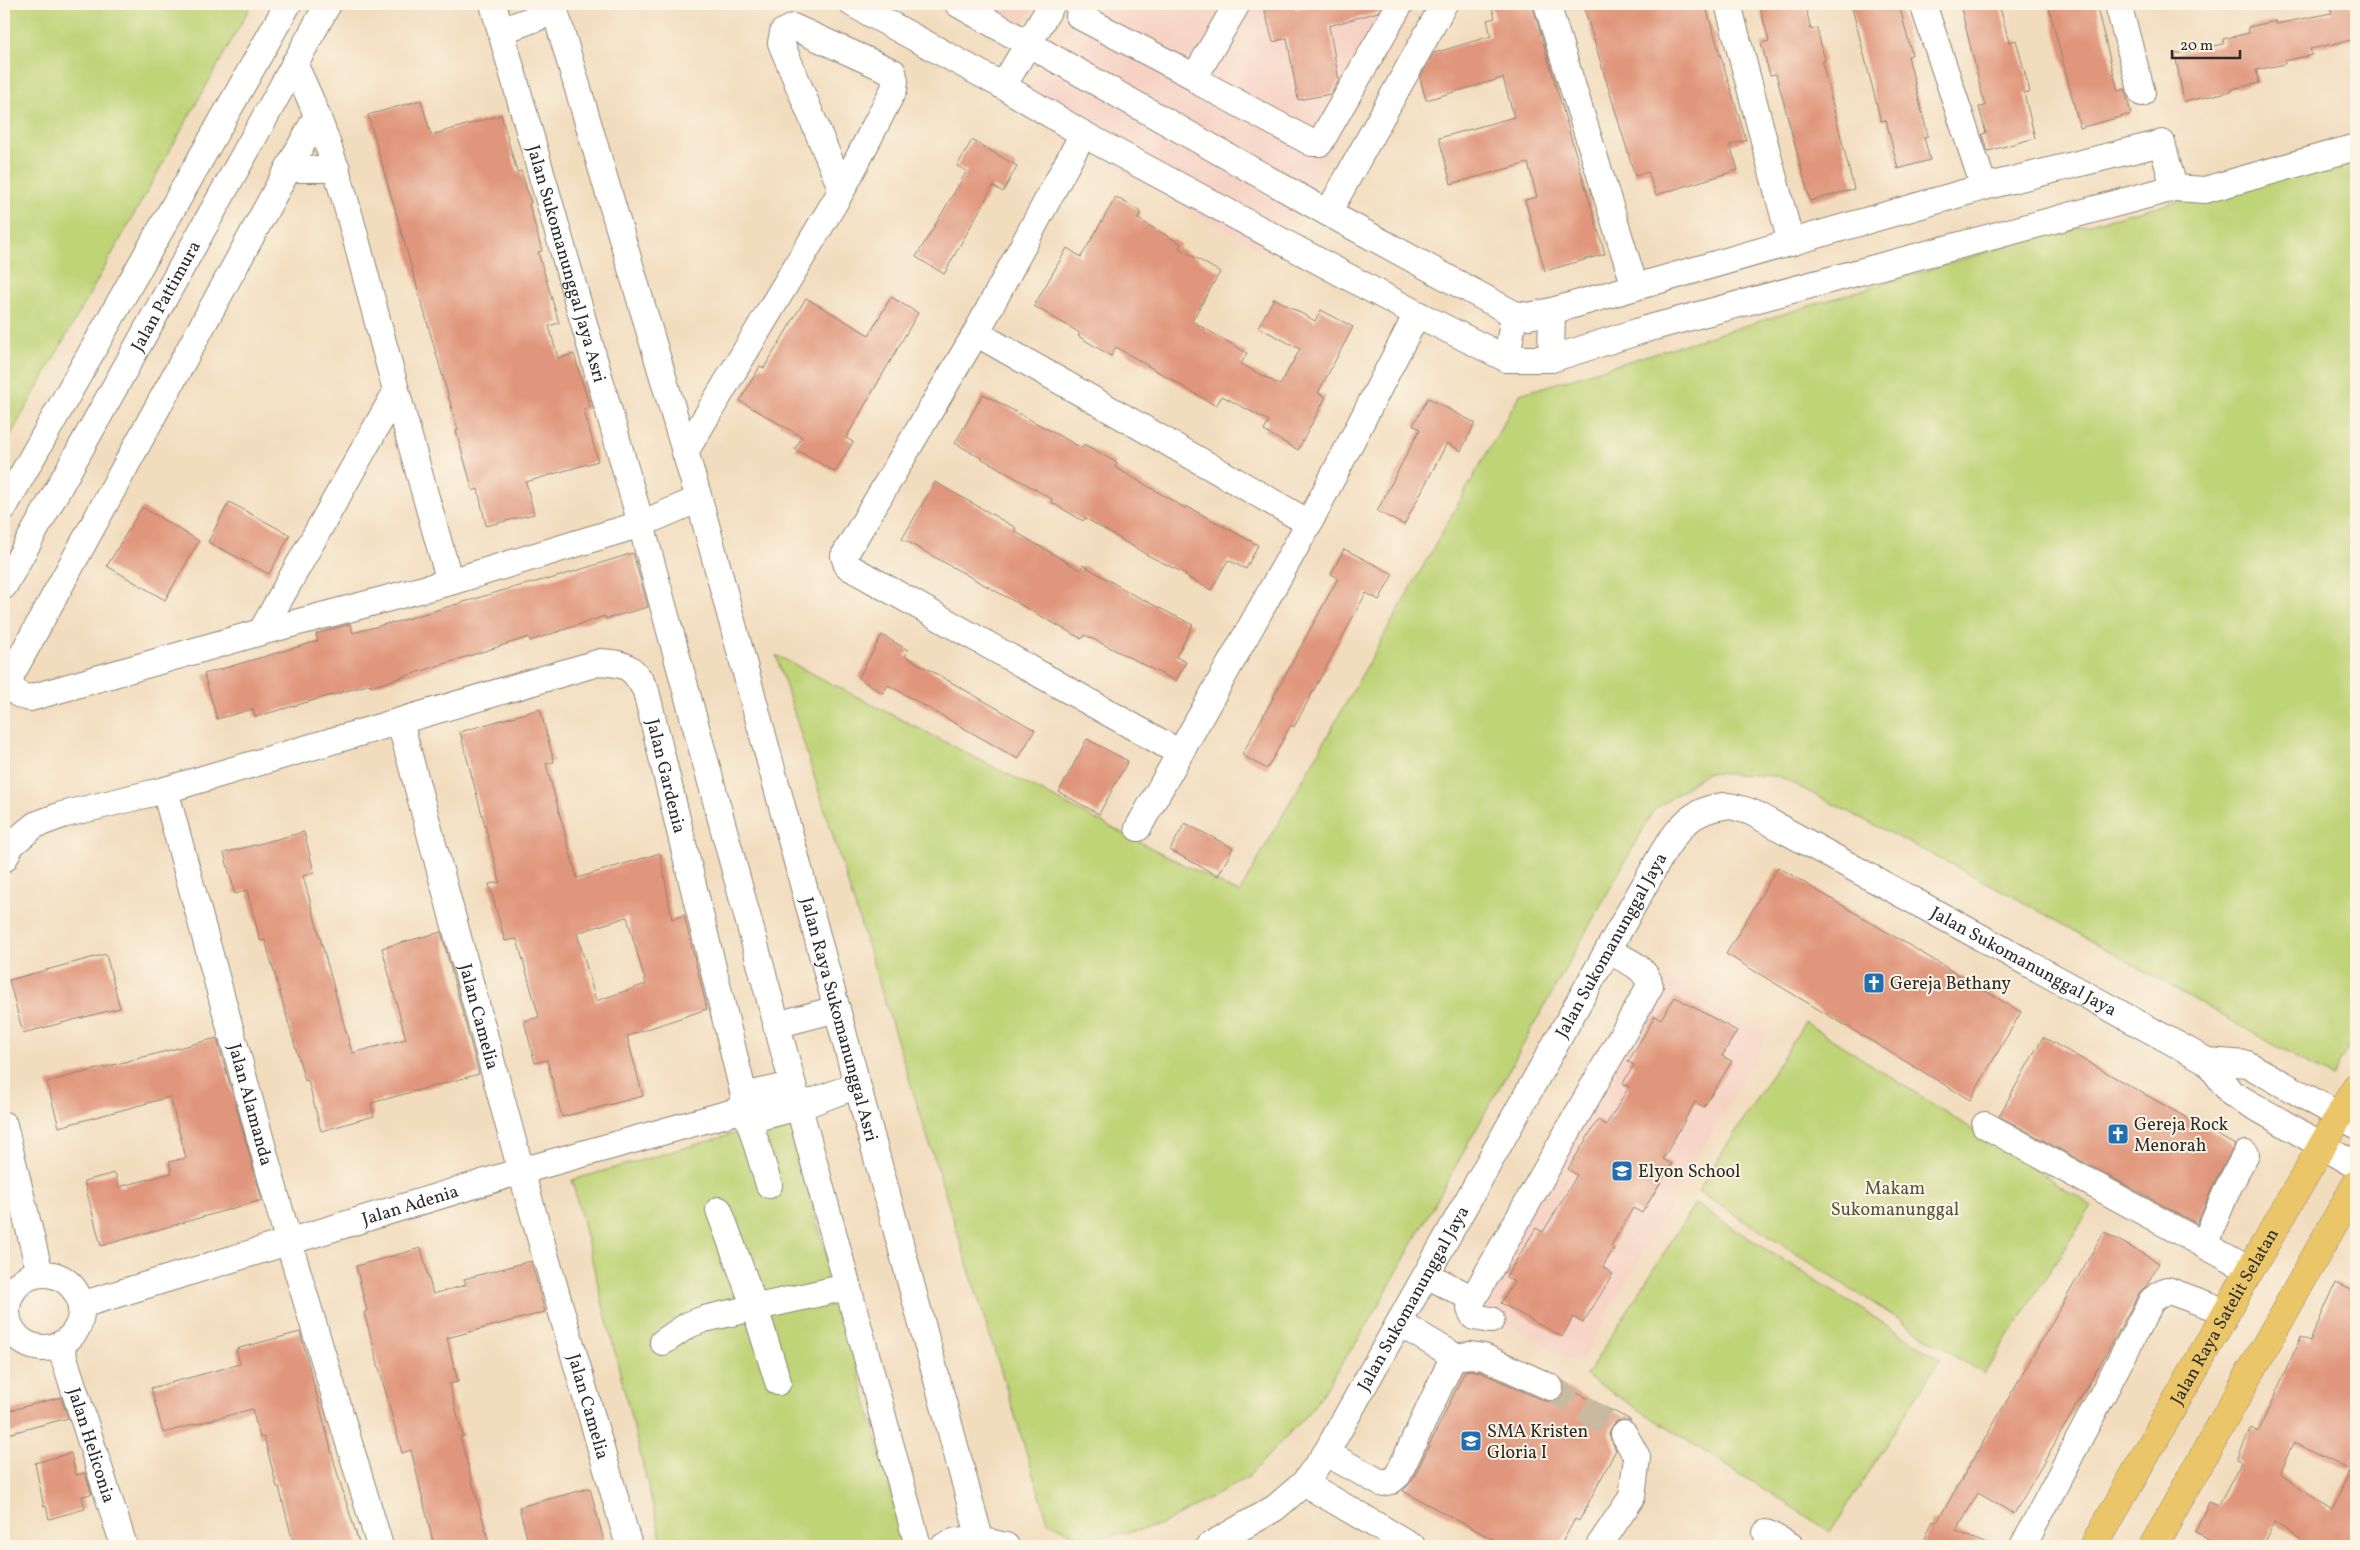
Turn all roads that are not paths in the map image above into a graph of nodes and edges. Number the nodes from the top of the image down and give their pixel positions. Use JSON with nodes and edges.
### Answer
{"nodes":[{"id":1,"x":288,"y":4,"type":"edge"},
{"id":2,"x":328,"y":4,"type":"edge"},
{"id":3,"x":493,"y":4,"type":"edge"},
{"id":4,"x":853,"y":4,"type":"edge"},
{"id":5,"x":958,"y":4,"type":"edge"},
{"id":6,"x":1052,"y":4,"type":"edge"},
{"id":7,"x":1083,"y":4,"type":"edge"},
{"id":8,"x":1237,"y":4,"type":"edge"},
{"id":9,"x":1400,"y":4,"type":"edge"},
{"id":10,"x":1444,"y":4,"type":"edge"},
{"id":11,"x":1547,"y":4,"type":"edge"},
{"id":12,"x":1728,"y":4,"type":"edge"},
{"id":13,"x":1923,"y":4,"type":"edge"},
{"id":14,"x":2118,"y":4,"type":"edge"},
{"id":15,"x":554,"y":7,"type":"edge"},
{"id":16,"x":501,"y":31,"type":"junction"},
{"id":17,"x":1029,"y":44,"type":"junction"},
{"id":18,"x":294,"y":64,"type":"junction"},
{"id":19,"x":1196,"y":78,"type":"junction"},
{"id":20,"x":1003,"y":86,"type":"junction"},
{"id":21,"x":2142,"y":93,"type":"dead end"},
{"id":22,"x":318,"y":116,"type":"junction"},
{"id":23,"x":1083,"y":134,"type":"junction"},
{"id":24,"x":2356,"y":147,"type":"edge"},
{"id":25,"x":288,"y":169,"type":"junction"},
{"id":26,"x":337,"y":169,"type":"junction"},
{"id":27,"x":1984,"y":187,"type":"junction"},
{"id":28,"x":2174,"y":188,"type":"junction"},
{"id":29,"x":842,"y":190,"type":"junction"},
{"id":30,"x":1328,"y":213,"type":"junction"},
{"id":31,"x":1791,"y":243,"type":"junction"},
{"id":32,"x":1635,"y":287,"type":"junction"},
{"id":33,"x":1552,"y":311,"type":"junction"},
{"id":34,"x":1417,"y":314,"type":"junction"},
{"id":35,"x":1514,"y":314,"type":"junction"},
{"id":36,"x":976,"y":334,"type":"junction"},
{"id":37,"x":1507,"y":359,"type":"junction"},
{"id":38,"x":1551,"y":359,"type":"junction"},
{"id":39,"x":396,"y":392,"type":"junction"},
{"id":40,"x":685,"y":452,"type":"junction"},
{"id":41,"x":699,"y":499,"type":"junction"},
{"id":42,"x":4,"y":507,"type":"edge"},
{"id":43,"x":1309,"y":523,"type":"junction"},
{"id":44,"x":641,"y":524,"type":"junction"},
{"id":45,"x":450,"y":582,"type":"junction"},
{"id":46,"x":4,"y":586,"type":"edge"},
{"id":47,"x":261,"y":632,"type":"junction"},
{"id":48,"x":400,"y":722,"type":"junction"},
{"id":49,"x":1180,"y":753,"type":"junction"},
{"id":50,"x":165,"y":790,"type":"junction"},
{"id":51,"x":1138,"y":828,"type":"dead end"},
{"id":52,"x":4,"y":859,"type":"edge"},
{"id":53,"x":1608,"y":951,"type":"junction"},
{"id":54,"x":837,"y":1009,"type":"junction"},
{"id":55,"x":776,"y":1025,"type":"junction"},
{"id":56,"x":2207,"y":1061,"type":"junction"},
{"id":57,"x":857,"y":1085,"type":"junction"},
{"id":58,"x":2356,"y":1087,"type":"edge"},
{"id":59,"x":796,"y":1096,"type":"junction"},
{"id":60,"x":744,"y":1109,"type":"junction"},
{"id":61,"x":2348,"y":1121,"type":"edge"},
{"id":62,"x":1985,"y":1125,"type":"dead end"},
{"id":63,"x":4,"y":1126,"type":"edge"},
{"id":64,"x":2323,"y":1146,"type":"junction"},
{"id":65,"x":2246,"y":1154,"type":"dead end"},
{"id":66,"x":2356,"y":1165,"type":"edge"},
{"id":67,"x":520,"y":1171,"type":"junction"},
{"id":68,"x":2356,"y":1184,"type":"edge"},
{"id":69,"x":769,"y":1185,"type":"dead end"},
{"id":70,"x":719,"y":1210,"type":"dead end"},
{"id":71,"x":288,"y":1240,"type":"junction"},
{"id":72,"x":2204,"y":1245,"type":"junction"},
{"id":73,"x":2250,"y":1270,"type":"junction"},
{"id":74,"x":40,"y":1274,"type":"junction"},
{"id":75,"x":1426,"y":1275,"type":"junction"},
{"id":76,"x":848,"y":1287,"type":"junction"},
{"id":77,"x":1473,"y":1299,"type":"junction"},
{"id":78,"x":81,"y":1304,"type":"junction"},
{"id":79,"x":755,"y":1308,"type":"junction"},
{"id":80,"x":2227,"y":1312,"type":"junction"},
{"id":81,"x":1491,"y":1320,"type":"dead end"},
{"id":82,"x":6,"y":1323,"type":"edge"},
{"id":83,"x":1399,"y":1323,"type":"junction"},
{"id":84,"x":663,"y":1342,"type":"dead end"},
{"id":85,"x":60,"y":1345,"type":"junction"},
{"id":86,"x":1451,"y":1358,"type":"junction"},
{"id":87,"x":778,"y":1382,"type":"dead end"},
{"id":88,"x":1550,"y":1387,"type":"tunnel mouth"},
{"id":89,"x":1624,"y":1434,"type":"tunnel mouth"},
{"id":90,"x":1326,"y":1453,"type":"junction"},
{"id":91,"x":1304,"y":1483,"type":"junction"},
{"id":92,"x":1766,"y":1533,"type":"dead end"},
{"id":93,"x":980,"y":1539,"type":"junction"},
{"id":94,"x":124,"y":1546,"type":"edge"},
{"id":95,"x":380,"y":1546,"type":"edge"},
{"id":96,"x":629,"y":1546,"type":"edge"},
{"id":97,"x":918,"y":1546,"type":"edge"},
{"id":98,"x":944,"y":1546,"type":"edge"},
{"id":99,"x":1006,"y":1546,"type":"edge"},
{"id":100,"x":1209,"y":1546,"type":"edge"},
{"id":101,"x":1412,"y":1546,"type":"edge"},
{"id":102,"x":1599,"y":1546,"type":"edge"},
{"id":103,"x":1791,"y":1546,"type":"edge"},
{"id":104,"x":2023,"y":1546,"type":"edge"},
{"id":105,"x":2094,"y":1546,"type":"edge"},
{"id":106,"x":2153,"y":1546,"type":"edge"}],
"edges":[{"from":1,"to":42,"type":"street","name":"Jalan Pattimura"},
{"from":2,"to":18,"type":"street","name":"Jalan Pattimura"},
{"from":3,"to":16,"type":"street","name":"Jalan Sukomanunggal Jaya Asri"},
{"from":4,"to":20,"type":"street"},
{"from":5,"to":17,"type":"street"},
{"from":6,"to":17,"type":"street"},
{"from":7,"to":19,"type":"street"},
{"from":8,"to":19,"type":"street"},
{"from":9,"to":19,"type":"street"},
{"from":10,"to":30,"type":"street"},
{"from":11,"to":32,"type":"street"},
{"from":12,"to":31,"type":"street"},
{"from":13,"to":27,"type":"street"},
{"from":14,"to":21,"type":"street"},
{"from":15,"to":16,"type":"street"},
{"from":15,"to":40,"type":"street"},
{"from":16,"to":44,"type":"street","name":"Jalan Sukomanunggal Jaya Asri"},
{"from":17,"to":20,"type":"street"},
{"from":17,"to":30,"type":"street"},
{"from":18,"to":22,"type":"street"},
{"from":18,"to":46,"type":"street","name":"Jalan Pattimura"},
{"from":20,"to":23,"type":"street"},
{"from":22,"to":25,"type":"street"},
{"from":22,"to":26,"type":"street"},
{"from":23,"to":34,"type":"street"},
{"from":23,"to":36,"type":"street"},
{"from":24,"to":28,"type":"street"},
{"from":25,"to":26,"type":"street"},
{"from":25,"to":47,"type":"street"},
{"from":26,"to":39,"type":"street"},
{"from":27,"to":28,"type":"street"},
{"from":27,"to":31,"type":"street"},
{"from":28,"to":38,"type":"street"},
{"from":29,"to":29,"type":"street"},
{"from":29,"to":40,"type":"street"},
{"from":30,"to":35,"type":"street"},
{"from":31,"to":32,"type":"street"},
{"from":32,"to":33,"type":"street"},
{"from":33,"to":35,"type":"street"},
{"from":33,"to":38,"type":"street"},
{"from":34,"to":37,"type":"street"},
{"from":34,"to":43,"type":"street"},
{"from":35,"to":37,"type":"street"},
{"from":36,"to":43,"type":"street"},
{"from":36,"to":49,"type":"street"},
{"from":37,"to":38,"type":"street"},
{"from":39,"to":45,"type":"street"},
{"from":39,"to":47,"type":"street"},
{"from":40,"to":41,"type":"street"},
{"from":41,"to":44,"type":"street"},
{"from":41,"to":54,"type":"street","name":"Jalan Raya Sukomanunggal Asri"},
{"from":43,"to":49,"type":"street"},
{"from":44,"to":45,"type":"street"},
{"from":44,"to":55,"type":"street"},
{"from":45,"to":47,"type":"street"},
{"from":48,"to":50,"type":"street"},
{"from":48,"to":60,"type":"street","name":"Jalan Gardenia"},
{"from":48,"to":67,"type":"street","name":"Jalan Camelia"},
{"from":49,"to":51,"type":"street"},
{"from":50,"to":52,"type":"street"},
{"from":50,"to":71,"type":"street","name":"Jalan Alamanda"},
{"from":53,"to":56,"type":"street","name":"Jalan Sukomanunggal Jaya"},
{"from":53,"to":75,"type":"street","name":"Jalan Sukomanunggal Jaya"},
{"from":53,"to":77,"type":"street"},
{"from":54,"to":55,"type":"street"},
{"from":54,"to":57,"type":"street","name":"Jalan Raya Sukomanunggal Asri"},
{"from":55,"to":59,"type":"street"},
{"from":56,"to":61,"type":"street","name":"Jalan Sukomanunggal Jaya"},
{"from":56,"to":64,"type":"street","name":"Jalan Sukomanunggal Jaya"},
{"from":57,"to":59,"type":"street","name":"Jalan Adenia"},
{"from":57,"to":93,"type":"street","name":"Jalan Raya Sukomanunggal Asri"},
{"from":58,"to":61,"type":"main road","name":"Jalan Raya Satelit Selatan"},
{"from":59,"to":60,"type":"street","name":"Jalan Adenia"},
{"from":59,"to":76,"type":"street"},
{"from":60,"to":67,"type":"street","name":"Jalan Adenia"},
{"from":60,"to":69,"type":"street","name":"Jalan Gardenia"},
{"from":61,"to":64,"type":"main road","name":"Jalan Raya Satelit Selatan"},
{"from":62,"to":72,"type":"street"},
{"from":63,"to":74,"type":"street"},
{"from":64,"to":66,"type":"street","name":"Jalan Sukomanunggal Jaya"},
{"from":64,"to":73,"type":"main road","name":"Jalan Raya Satelit Selatan"},
{"from":65,"to":72,"type":"street"},
{"from":67,"to":71,"type":"street","name":"Jalan Adenia"},
{"from":67,"to":96,"type":"street","name":"Jalan Camelia"},
{"from":68,"to":106,"type":"main road"},
{"from":70,"to":79,"type":"street"},
{"from":71,"to":78,"type":"street","name":"Jalan Adenia"},
{"from":71,"to":95,"type":"street","name":"Jalan Alamanda"},
{"from":72,"to":73,"type":"street"},
{"from":73,"to":80,"type":"main road","name":"Jalan Raya Satelit Selatan"},
{"from":74,"to":78,"type":"street"},
{"from":74,"to":82,"type":"street"},
{"from":75,"to":77,"type":"street"},
{"from":75,"to":83,"type":"street","name":"Jalan Sukomanunggal Jaya"},
{"from":76,"to":79,"type":"street"},
{"from":76,"to":97,"type":"street"},
{"from":77,"to":81,"type":"street"},
{"from":78,"to":85,"type":"street"},
{"from":79,"to":84,"type":"street"},
{"from":79,"to":87,"type":"street"},
{"from":80,"to":104,"type":"street"},
{"from":80,"to":105,"type":"main road","name":"Jalan Raya Satelit Selatan"},
{"from":82,"to":85,"type":"street"},
{"from":83,"to":86,"type":"street"},
{"from":83,"to":90,"type":"street","name":"Jalan Sukomanunggal Jaya"},
{"from":85,"to":94,"type":"street","name":"Jalan Heliconia"},
{"from":86,"to":88,"type":"street"},
{"from":86,"to":90,"type":"street"},
{"from":89,"to":102,"type":"street"},
{"from":90,"to":91,"type":"street","name":"Jalan Sukomanunggal Jaya"},
{"from":91,"to":100,"type":"street","name":"Jalan Sukomanunggal Jaya"},
{"from":91,"to":101,"type":"street"},
{"from":92,"to":103,"type":"street"},
{"from":93,"to":98,"type":"street"},
{"from":93,"to":99,"type":"street"}]}
